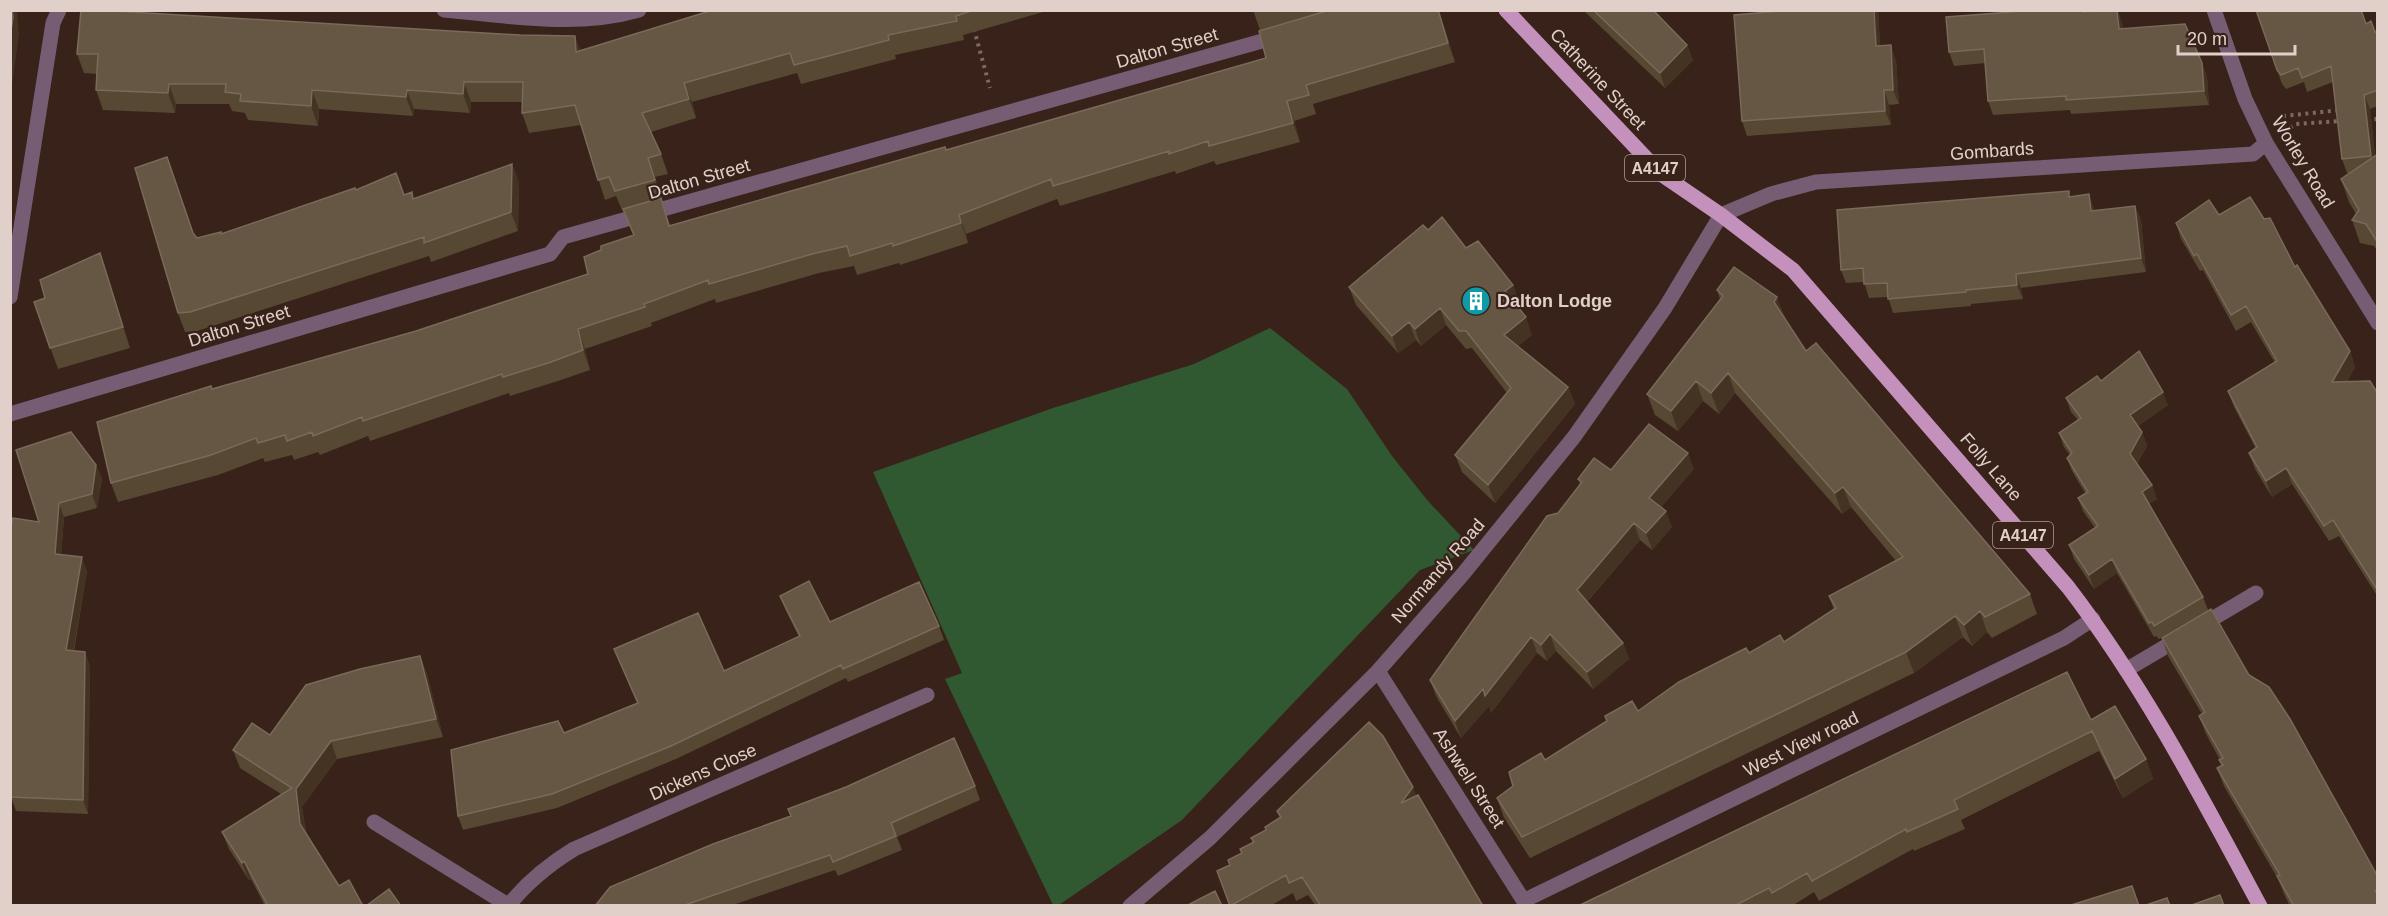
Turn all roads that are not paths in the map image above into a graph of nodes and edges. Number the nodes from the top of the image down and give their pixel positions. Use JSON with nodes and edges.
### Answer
{"nodes":[{"id":1,"x":59,"y":10,"type":"edge"},
{"id":2,"x":444,"y":10,"type":"edge"},
{"id":3,"x":639,"y":10,"type":"edge"},
{"id":4,"x":1506,"y":10,"type":"edge"},
{"id":5,"x":2214,"y":10,"type":"edge"},
{"id":6,"x":1298,"y":31,"type":"edge"},
{"id":7,"x":2266,"y":143,"type":"junction"},
{"id":8,"x":1721,"y":215,"type":"junction"},
{"id":9,"x":10,"y":297,"type":"edge"},
{"id":10,"x":2378,"y":323,"type":"edge"},
{"id":11,"x":10,"y":414,"type":"edge"},
{"id":12,"x":2256,"y":593,"type":"dead end"},
{"id":13,"x":2094,"y":619,"type":"junction"},
{"id":14,"x":1378,"y":670,"type":"junction"},
{"id":15,"x":2126,"y":670,"type":"junction"},
{"id":16,"x":927,"y":695,"type":"dead end"},
{"id":17,"x":374,"y":822,"type":"dead end"},
{"id":18,"x":1526,"y":903,"type":"edge"},
{"id":19,"x":508,"y":905,"type":"edge"},
{"id":20,"x":1130,"y":906,"type":"edge"},
{"id":21,"x":2260,"y":906,"type":"edge"}],
"edges":[{"from":1,"to":9,"type":"street"},
{"from":2,"to":3,"type":"street"},
{"from":4,"to":8,"type":"main road","name":"Catherine Street","number":"A4147"},
{"from":5,"to":7,"type":"street","name":"Worley Road"},
{"from":6,"to":11,"type":"street","name":"Dalton Street"},
{"from":7,"to":8,"type":"street","name":"Gombards"},
{"from":7,"to":10,"type":"street","name":"Worley Road"},
{"from":8,"to":13,"type":"main road","name":"Folly Lane","number":"A4147"},
{"from":8,"to":14,"type":"street","name":"Normandy Road"},
{"from":12,"to":15,"type":"street"},
{"from":13,"to":15,"type":"main road","name":"Folly Lane","number":"A4147"},
{"from":13,"to":18,"type":"street","name":"West View road"},
{"from":14,"to":18,"type":"street","name":"Ashwell Street"},
{"from":14,"to":20,"type":"street","name":"Normandy Road"},
{"from":15,"to":21,"type":"main road","name":"Folly Lane","number":"A4147"},
{"from":16,"to":19,"type":"street","name":"Dickens Close"},
{"from":17,"to":19,"type":"street","name":"Dickens Close"}]}
